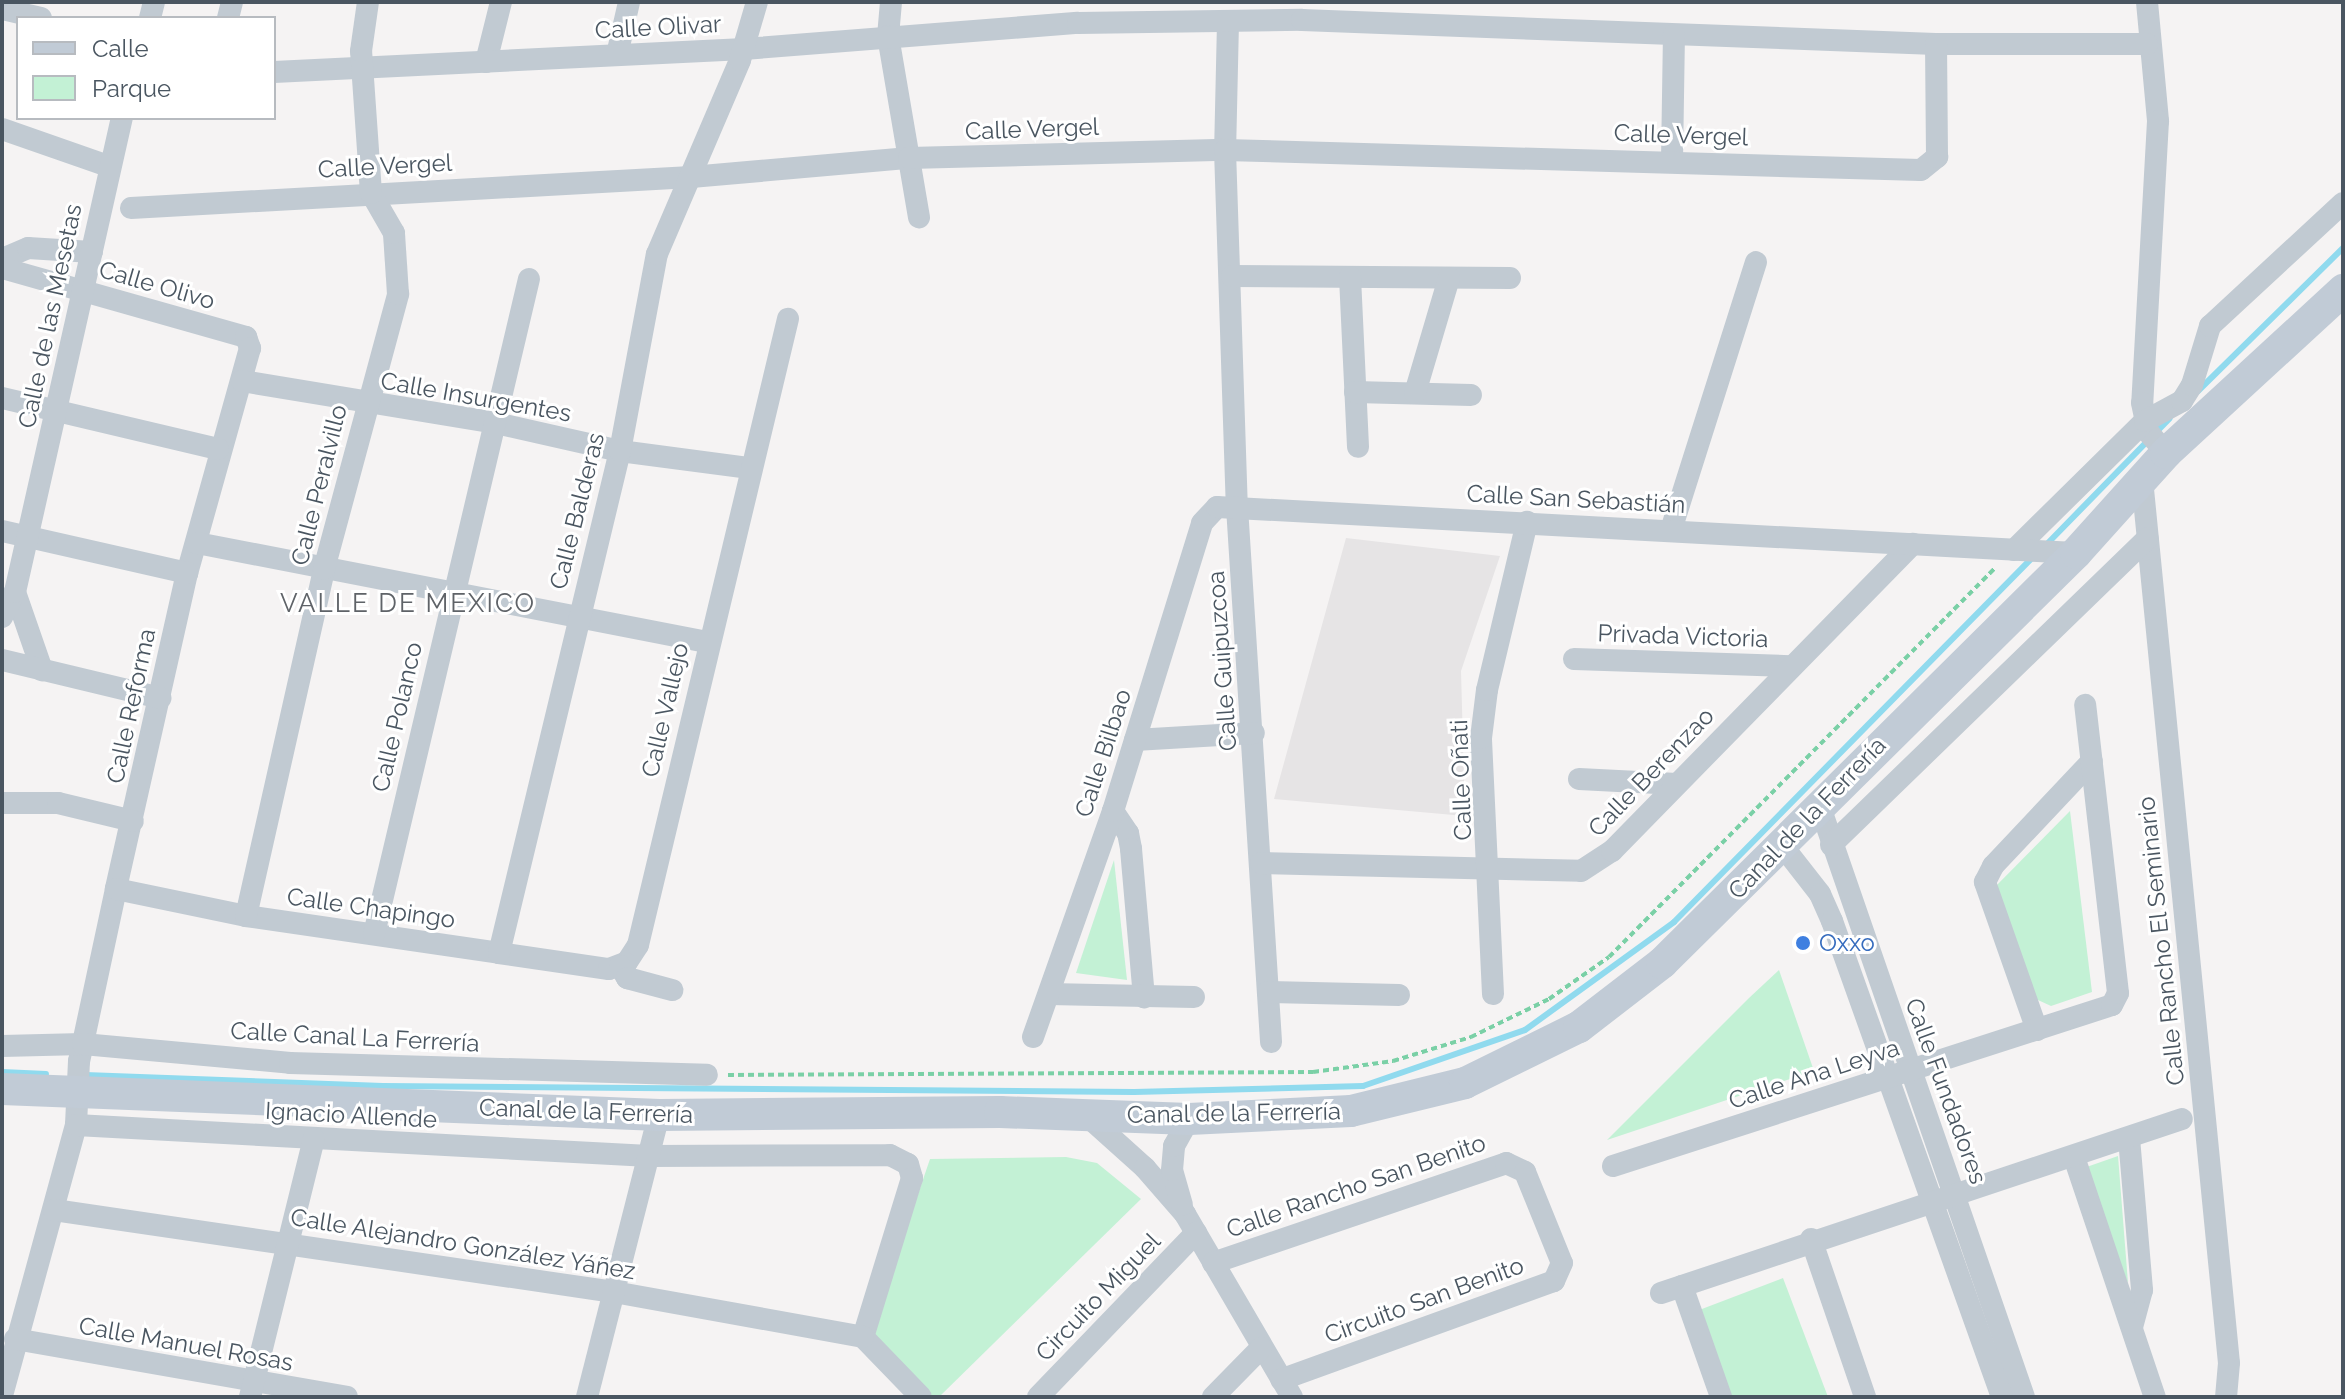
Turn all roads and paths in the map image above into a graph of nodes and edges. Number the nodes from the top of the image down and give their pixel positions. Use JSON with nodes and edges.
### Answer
{"nodes":[{"id":1,"x":368,"y":2,"type":"edge"},
{"id":2,"x":501,"y":2,"type":"edge"},
{"id":3,"x":629,"y":2,"type":"edge"},
{"id":4,"x":757,"y":2,"type":"edge"},
{"id":5,"x":891,"y":2,"type":"edge"},
{"id":6,"x":2147,"y":2,"type":"edge"},
{"id":7,"x":2,"y":9,"type":"edge"},
{"id":8,"x":1078,"y":12,"type":"edge"},
{"id":9,"x":32,"y":16,"type":"edge"},
{"id":10,"x":1228,"y":22,"type":"junction"},
{"id":11,"x":1674,"y":35,"type":"junction"},
{"id":12,"x":888,"y":36,"type":"junction"},
{"id":13,"x":1936,"y":44,"type":"junction"},
{"id":14,"x":2147,"y":44,"type":"junction"},
{"id":15,"x":744,"y":49,"type":"junction"},
{"id":16,"x":617,"y":55,"type":"junction"},
{"id":17,"x":486,"y":62,"type":"junction"},
{"id":18,"x":363,"y":68,"type":"junction"},
{"id":19,"x":276,"y":72,"type":"edge"},
{"id":20,"x":121,"y":120,"type":"edge"},
{"id":21,"x":2,"y":129,"type":"edge"},
{"id":22,"x":1225,"y":150,"type":"junction"},
{"id":23,"x":909,"y":158,"type":"junction"},
{"id":24,"x":1672,"y":160,"type":"junction"},
{"id":25,"x":108,"y":166,"type":"junction"},
{"id":26,"x":691,"y":177,"type":"junction"},
{"id":27,"x":371,"y":193,"type":"junction"},
{"id":28,"x":2343,"y":203,"type":"edge"},
{"id":29,"x":131,"y":208,"type":"dead end"},
{"id":30,"x":919,"y":217,"type":"dead end"},
{"id":31,"x":92,"y":252,"type":"junction"},
{"id":32,"x":2,"y":259,"type":"edge"},
{"id":33,"x":1756,"y":262,"type":"dead end"},
{"id":34,"x":2,"y":268,"type":"edge"},
{"id":35,"x":1232,"y":276,"type":"junction"},
{"id":36,"x":1350,"y":277,"type":"junction"},
{"id":37,"x":1449,"y":278,"type":"junction"},
{"id":38,"x":1510,"y":278,"type":"dead end"},
{"id":39,"x":529,"y":279,"type":"dead end"},
{"id":40,"x":84,"y":290,"type":"junction"},
{"id":41,"x":2343,"y":290,"type":"edge"},
{"id":42,"x":788,"y":319,"type":"dead end"},
{"id":43,"x":250,"y":342,"type":"joint"},
{"id":44,"x":242,"y":381,"type":"junction"},
{"id":45,"x":1355,"y":392,"type":"junction"},
{"id":46,"x":1415,"y":393,"type":"junction"},
{"id":47,"x":1471,"y":395,"type":"dead end"},
{"id":48,"x":2,"y":398,"type":"edge"},
{"id":49,"x":366,"y":404,"type":"junction"},
{"id":50,"x":58,"y":411,"type":"junction"},
{"id":51,"x":496,"y":423,"type":"junction"},
{"id":52,"x":2155,"y":438,"type":"junction"},
{"id":53,"x":1358,"y":447,"type":"dead end"},
{"id":54,"x":218,"y":449,"type":"junction"},
{"id":55,"x":620,"y":451,"type":"junction"},
{"id":56,"x":750,"y":468,"type":"junction"},
{"id":57,"x":2142,"y":479,"type":"junction"},
{"id":58,"x":1237,"y":507,"type":"junction"},
{"id":59,"x":1527,"y":522,"type":"junction"},
{"id":60,"x":1671,"y":530,"type":"junction"},
{"id":61,"x":2,"y":531,"type":"edge"},
{"id":62,"x":26,"y":537,"type":"junction"},
{"id":63,"x":2148,"y":538,"type":"junction"},
{"id":64,"x":197,"y":543,"type":"junction"},
{"id":65,"x":1913,"y":544,"type":"junction"},
{"id":66,"x":2014,"y":550,"type":"junction"},
{"id":67,"x":2076,"y":553,"type":"junction"},
{"id":68,"x":324,"y":569,"type":"junction"},
{"id":69,"x":187,"y":573,"type":"junction"},
{"id":70,"x":15,"y":592,"type":"junction"},
{"id":71,"x":451,"y":594,"type":"junction"},
{"id":72,"x":578,"y":616,"type":"junction"},
{"id":73,"x":2,"y":617,"type":"edge"},
{"id":74,"x":707,"y":642,"type":"junction"},
{"id":75,"x":1574,"y":659,"type":"dead end"},
{"id":76,"x":2,"y":660,"type":"edge"},
{"id":77,"x":1790,"y":666,"type":"junction"},
{"id":78,"x":42,"y":670,"type":"junction"},
{"id":79,"x":160,"y":698,"type":"junction"},
{"id":80,"x":2085,"y":705,"type":"dead end"},
{"id":81,"x":1254,"y":733,"type":"junction"},
{"id":82,"x":1135,"y":740,"type":"junction"},
{"id":83,"x":2092,"y":761,"type":"junction"},
{"id":84,"x":1579,"y":779,"type":"dead end"},
{"id":85,"x":1677,"y":784,"type":"junction"},
{"id":86,"x":2,"y":803,"type":"edge"},
{"id":87,"x":1819,"y":804,"type":"junction"},
{"id":88,"x":1113,"y":811,"type":"junction"},
{"id":89,"x":133,"y":821,"type":"junction"},
{"id":90,"x":1781,"y":844,"type":"junction"},
{"id":91,"x":1831,"y":845,"type":"junction"},
{"id":92,"x":1261,"y":863,"type":"junction"},
{"id":93,"x":1490,"y":870,"type":"junction"},
{"id":94,"x":116,"y":889,"type":"junction"},
{"id":95,"x":246,"y":916,"type":"junction"},
{"id":96,"x":374,"y":934,"type":"junction"},
{"id":97,"x":499,"y":953,"type":"junction"},
{"id":98,"x":623,"y":964,"type":"junction"},
{"id":99,"x":672,"y":990,"type":"dead end"},
{"id":100,"x":1268,"y":992,"type":"junction"},
{"id":101,"x":1049,"y":994,"type":"junction"},
{"id":102,"x":1493,"y":994,"type":"dead end"},
{"id":103,"x":1399,"y":995,"type":"dead end"},
{"id":104,"x":1144,"y":997,"type":"junction"},
{"id":105,"x":1194,"y":997,"type":"dead end"},
{"id":106,"x":2037,"y":1030,"type":"junction"},
{"id":107,"x":1033,"y":1037,"type":"dead end"},
{"id":108,"x":1271,"y":1042,"type":"dead end"},
{"id":109,"x":2,"y":1046,"type":"edge"},
{"id":110,"x":1912,"y":1070,"type":"junction"},
{"id":111,"x":79,"y":1071,"type":"junction"},
{"id":112,"x":707,"y":1075,"type":"joint"},
{"id":113,"x":1889,"y":1077,"type":"junction"},
{"id":114,"x":2,"y":1089,"type":"edge"},
{"id":115,"x":1085,"y":1114,"type":"junction"},
{"id":116,"x":659,"y":1115,"type":"junction"},
{"id":117,"x":1189,"y":1119,"type":"junction"},
{"id":118,"x":2182,"y":1119,"type":"dead end"},
{"id":119,"x":76,"y":1125,"type":"junction"},
{"id":120,"x":2129,"y":1138,"type":"junction"},
{"id":121,"x":314,"y":1139,"type":"junction"},
{"id":122,"x":649,"y":1156,"type":"junction"},
{"id":123,"x":2074,"y":1157,"type":"junction"},
{"id":124,"x":1517,"y":1164,"type":"joint"},
{"id":125,"x":1613,"y":1166,"type":"dead end"},
{"id":126,"x":1955,"y":1195,"type":"junction"},
{"id":127,"x":1931,"y":1202,"type":"junction"},
{"id":128,"x":54,"y":1210,"type":"junction"},
{"id":129,"x":1190,"y":1224,"type":"junction"},
{"id":130,"x":1811,"y":1239,"type":"junction"},
{"id":131,"x":288,"y":1243,"type":"junction"},
{"id":132,"x":1213,"y":1263,"type":"junction"},
{"id":133,"x":614,"y":1292,"type":"junction"},
{"id":134,"x":2132,"y":1327,"type":"junction"},
{"id":135,"x":863,"y":1337,"type":"junction"},
{"id":136,"x":15,"y":1339,"type":"junction"},
{"id":137,"x":1261,"y":1348,"type":"junction"},
{"id":138,"x":1286,"y":1388,"type":"edge"},
{"id":139,"x":252,"y":1390,"type":"edge"},
{"id":140,"x":2011,"y":1392,"type":"edge"},
{"id":141,"x":2,"y":1395,"type":"edge"},
{"id":142,"x":347,"y":1397,"type":"edge"},
{"id":143,"x":587,"y":1397,"type":"edge"},
{"id":144,"x":921,"y":1397,"type":"edge"},
{"id":145,"x":1038,"y":1397,"type":"edge"},
{"id":146,"x":1213,"y":1397,"type":"edge"},
{"id":147,"x":1721,"y":1397,"type":"edge"},
{"id":148,"x":1865,"y":1397,"type":"edge"},
{"id":149,"x":2155,"y":1397,"type":"edge"},
{"id":150,"x":2226,"y":1397,"type":"edge"}],
"edges":[{"from":1,"to":18,"type":"street","name":"Calle Peralvillo"},
{"from":2,"to":17,"type":"street"},
{"from":3,"to":16,"type":"street"},
{"from":4,"to":15,"type":"street","name":"Calle Balderas"},
{"from":5,"to":12,"type":"street"},
{"from":6,"to":14,"type":"street"},
{"from":7,"to":9,"type":"street"},
{"from":8,"to":10,"type":"street","name":"Calle Olivar"},
{"from":8,"to":12,"type":"street","name":"Calle Olivar"},
{"from":10,"to":11,"type":"street","name":"Calle Olivar"},
{"from":10,"to":22,"type":"street","name":"Calle Guipuzcoa"},
{"from":11,"to":13,"type":"street","name":"Calle Olivar"},
{"from":11,"to":24,"type":"street"},
{"from":12,"to":15,"type":"street","name":"Calle Olivar"},
{"from":12,"to":23,"type":"street"},
{"from":13,"to":14,"type":"street","name":"Calle Olivar"},
{"from":13,"to":24,"type":"street","name":"Calle Vergel"},
{"from":14,"to":52,"type":"street"},
{"from":15,"to":16,"type":"street","name":"Calle Olivar"},
{"from":15,"to":26,"type":"street","name":"Calle Balderas"},
{"from":16,"to":17,"type":"street","name":"Calle Olivar"},
{"from":17,"to":18,"type":"street","name":"Calle Olivar"},
{"from":18,"to":19,"type":"street","name":"Calle Olivar"},
{"from":18,"to":27,"type":"street","name":"Calle Peralvillo"},
{"from":20,"to":25,"type":"street","name":"Calle de las Mesetas"},
{"from":21,"to":25,"type":"street"},
{"from":22,"to":23,"type":"street","name":"Calle Vergel"},
{"from":22,"to":24,"type":"street","name":"Calle Vergel"},
{"from":22,"to":35,"type":"street","name":"Calle Guipuzcoa"},
{"from":23,"to":26,"type":"street","name":"Calle Vergel"},
{"from":23,"to":30,"type":"street"},
{"from":25,"to":31,"type":"street","name":"Calle de las Mesetas"},
{"from":26,"to":27,"type":"street","name":"Calle Vergel"},
{"from":26,"to":55,"type":"street","name":"Calle Balderas"},
{"from":27,"to":29,"type":"street","name":"Calle Vergel"},
{"from":27,"to":49,"type":"street","name":"Calle Peralvillo"},
{"from":28,"to":52,"type":"street"},
{"from":31,"to":32,"type":"street"},
{"from":31,"to":40,"type":"street","name":"Calle de las Mesetas"},
{"from":33,"to":60,"type":"street"},
{"from":34,"to":40,"type":"street","name":"Calle Olivo"},
{"from":35,"to":36,"type":"street"},
{"from":35,"to":58,"type":"street","name":"Calle Guipuzcoa"},
{"from":36,"to":37,"type":"street"},
{"from":36,"to":45,"type":"street"},
{"from":37,"to":38,"type":"street"},
{"from":37,"to":46,"type":"street"},
{"from":39,"to":51,"type":"street","name":"Calle Polanco"},
{"from":40,"to":43,"type":"street","name":"Calle Olivo"},
{"from":40,"to":50,"type":"street","name":"Calle de las Mesetas"},
{"from":41,"to":52,"type":"street","name":"Canal de la Ferrería"},
{"from":42,"to":56,"type":"street","name":"Calle Vallejo"},
{"from":43,"to":44,"type":"street","name":"Calle Reforma"},
{"from":44,"to":49,"type":"street","name":"Calle Insurgentes"},
{"from":44,"to":54,"type":"street","name":"Calle Reforma"},
{"from":45,"to":46,"type":"street"},
{"from":45,"to":53,"type":"street"},
{"from":46,"to":47,"type":"street"},
{"from":48,"to":50,"type":"street"},
{"from":49,"to":51,"type":"street","name":"Calle Insurgentes"},
{"from":49,"to":68,"type":"street","name":"Calle Peralvillo"},
{"from":50,"to":54,"type":"street"},
{"from":50,"to":62,"type":"street","name":"Calle de las Mesetas"},
{"from":51,"to":55,"type":"street","name":"Calle Insurgentes"},
{"from":51,"to":71,"type":"street","name":"Calle Polanco"},
{"from":52,"to":57,"type":"street","name":"Canal de la Ferrería"},
{"from":52,"to":66,"type":"street"},
{"from":54,"to":64,"type":"street","name":"Calle Reforma"},
{"from":55,"to":56,"type":"street","name":"Calle Insurgentes"},
{"from":55,"to":72,"type":"street","name":"Calle Balderas"},
{"from":56,"to":74,"type":"street","name":"Calle Vallejo"},
{"from":57,"to":63,"type":"street","name":"Calle Rancho El Seminario"},
{"from":57,"to":67,"type":"street","name":"Canal de la Ferrería"},
{"from":58,"to":59,"type":"street","name":"Calle San Sebastián"},
{"from":58,"to":81,"type":"street","name":"Calle Guipuzcoa"},
{"from":58,"to":82,"type":"street","name":"Calle Bilbao"},
{"from":59,"to":60,"type":"street","name":"Calle San Sebastián"},
{"from":59,"to":93,"type":"street","name":"Calle Oñati"},
{"from":60,"to":65,"type":"street","name":"Calle San Sebastián"},
{"from":61,"to":62,"type":"street"},
{"from":62,"to":69,"type":"street"},
{"from":62,"to":70,"type":"street","name":"Calle de las Mesetas"},
{"from":63,"to":91,"type":"street"},
{"from":63,"to":150,"type":"street","name":"Calle Rancho El Seminario"},
{"from":64,"to":68,"type":"street"},
{"from":64,"to":69,"type":"street","name":"Calle Reforma"},
{"from":65,"to":66,"type":"street","name":"Calle San Sebastián"},
{"from":65,"to":77,"type":"street","name":"Calle Berenzao"},
{"from":66,"to":67,"type":"street","name":"Calle San Sebastián"},
{"from":66,"to":112,"type":"path"},
{"from":67,"to":87,"type":"street","name":"Canal de la Ferrería"},
{"from":68,"to":71,"type":"street"},
{"from":68,"to":95,"type":"street","name":"Calle Peralvillo"},
{"from":69,"to":79,"type":"street","name":"Calle Reforma"},
{"from":70,"to":73,"type":"street","name":"Calle de las Mesetas"},
{"from":70,"to":78,"type":"street"},
{"from":71,"to":72,"type":"street"},
{"from":71,"to":96,"type":"street","name":"Calle Polanco"},
{"from":72,"to":74,"type":"street"},
{"from":72,"to":97,"type":"street","name":"Calle Balderas"},
{"from":74,"to":98,"type":"street","name":"Calle Vallejo"},
{"from":75,"to":77,"type":"street","name":"Privada Victoria"},
{"from":76,"to":78,"type":"street"},
{"from":77,"to":85,"type":"street","name":"Calle Berenzao"},
{"from":78,"to":79,"type":"street"},
{"from":79,"to":89,"type":"street","name":"Calle Reforma"},
{"from":80,"to":83,"type":"street"},
{"from":81,"to":82,"type":"street"},
{"from":81,"to":92,"type":"street","name":"Calle Guipuzcoa"},
{"from":82,"to":88,"type":"street","name":"Calle Bilbao"},
{"from":83,"to":106,"type":"street"},
{"from":83,"to":106,"type":"street","name":"Calle Ana Leyva"},
{"from":84,"to":85,"type":"street"},
{"from":85,"to":93,"type":"street","name":"Calle Berenzao"},
{"from":86,"to":89,"type":"street"},
{"from":87,"to":90,"type":"street","name":"Canal de la Ferrería"},
{"from":87,"to":91,"type":"street","name":"Calle Fundadores"},
{"from":88,"to":101,"type":"street","name":"Calle Bilbao"},
{"from":88,"to":104,"type":"street"},
{"from":89,"to":94,"type":"street","name":"Calle Reforma"},
{"from":90,"to":113,"type":"street","name":"Calle Fundadores"},
{"from":90,"to":117,"type":"street","name":"Canal de la Ferrería"},
{"from":91,"to":110,"type":"street","name":"Calle Fundadores"},
{"from":92,"to":93,"type":"street","name":"Calle Berenzao"},
{"from":92,"to":100,"type":"street","name":"Calle Guipuzcoa"},
{"from":93,"to":102,"type":"street","name":"Calle Oñati"},
{"from":94,"to":95,"type":"street","name":"Calle Chapingo"},
{"from":94,"to":111,"type":"street","name":"Calle Reforma"},
{"from":95,"to":96,"type":"street","name":"Calle Chapingo"},
{"from":96,"to":97,"type":"street","name":"Calle Chapingo"},
{"from":97,"to":98,"type":"street","name":"Calle Chapingo"},
{"from":98,"to":99,"type":"street","name":"Calle Chapingo"},
{"from":100,"to":103,"type":"street"},
{"from":100,"to":108,"type":"street","name":"Calle Guipuzcoa"},
{"from":101,"to":104,"type":"street"},
{"from":101,"to":107,"type":"street","name":"Calle Bilbao"},
{"from":104,"to":105,"type":"street"},
{"from":106,"to":110,"type":"street","name":"Calle Ana Leyva"},
{"from":109,"to":111,"type":"street","name":"Calle Canal La Ferrería"},
{"from":110,"to":113,"type":"street","name":"Calle Ana Leyva"},
{"from":110,"to":126,"type":"street","name":"Calle Fundadores"},
{"from":111,"to":112,"type":"street","name":"Calle Canal La Ferrería"},
{"from":111,"to":114,"type":"street","name":"Canal de la Ferrería"},
{"from":111,"to":116,"type":"street","name":"Canal de la Ferrería"},
{"from":111,"to":119,"type":"street","name":"Calle Reforma"},
{"from":113,"to":125,"type":"street","name":"Calle Ana Leyva"},
{"from":113,"to":127,"type":"street","name":"Calle Fundadores"},
{"from":115,"to":116,"type":"street","name":"Canal de la Ferrería"},
{"from":115,"to":117,"type":"street","name":"Canal de la Ferrería"},
{"from":115,"to":129,"type":"street"},
{"from":116,"to":122,"type":"street"},
{"from":117,"to":129,"type":"street"},
{"from":118,"to":120,"type":"street"},
{"from":119,"to":121,"type":"street","name":"Ignacio Allende"},
{"from":119,"to":128,"type":"street","name":"Calle Reforma"},
{"from":120,"to":123,"type":"street"},
{"from":120,"to":134,"type":"street"},
{"from":121,"to":122,"type":"street","name":"Ignacio Allende"},
{"from":121,"to":131,"type":"street"},
{"from":122,"to":133,"type":"street"},
{"from":122,"to":135,"type":"street","name":"Ignacio Allende"},
{"from":123,"to":126,"type":"street"},
{"from":123,"to":134,"type":"street"},
{"from":124,"to":132,"type":"street","name":"Calle Rancho San Benito"},
{"from":124,"to":138,"type":"street","name":"Circuito San Benito"},
{"from":126,"to":127,"type":"street"},
{"from":126,"to":140,"type":"street","name":"Calle Fundadores"},
{"from":127,"to":130,"type":"street"},
{"from":127,"to":140,"type":"street","name":"Calle Fundadores"},
{"from":128,"to":131,"type":"street","name":"Calle Alejandro González Yáñez"},
{"from":128,"to":136,"type":"street","name":"Calle Reforma"},
{"from":129,"to":132,"type":"street"},
{"from":129,"to":145,"type":"street","name":"Circuito Miguel"},
{"from":130,"to":147,"type":"street"},
{"from":130,"to":148,"type":"street"},
{"from":131,"to":133,"type":"street","name":"Calle Alejandro González Yáñez"},
{"from":131,"to":139,"type":"street"},
{"from":132,"to":137,"type":"street"},
{"from":133,"to":135,"type":"street","name":"Calle Alejandro González Yáñez"},
{"from":133,"to":143,"type":"street"},
{"from":134,"to":149,"type":"street"},
{"from":135,"to":144,"type":"street"},
{"from":136,"to":139,"type":"street","name":"Calle Manuel Rosas"},
{"from":136,"to":141,"type":"street","name":"Calle Reforma"},
{"from":137,"to":138,"type":"street"},
{"from":137,"to":146,"type":"street"},
{"from":139,"to":142,"type":"street","name":"Calle Manuel Rosas"}]}
